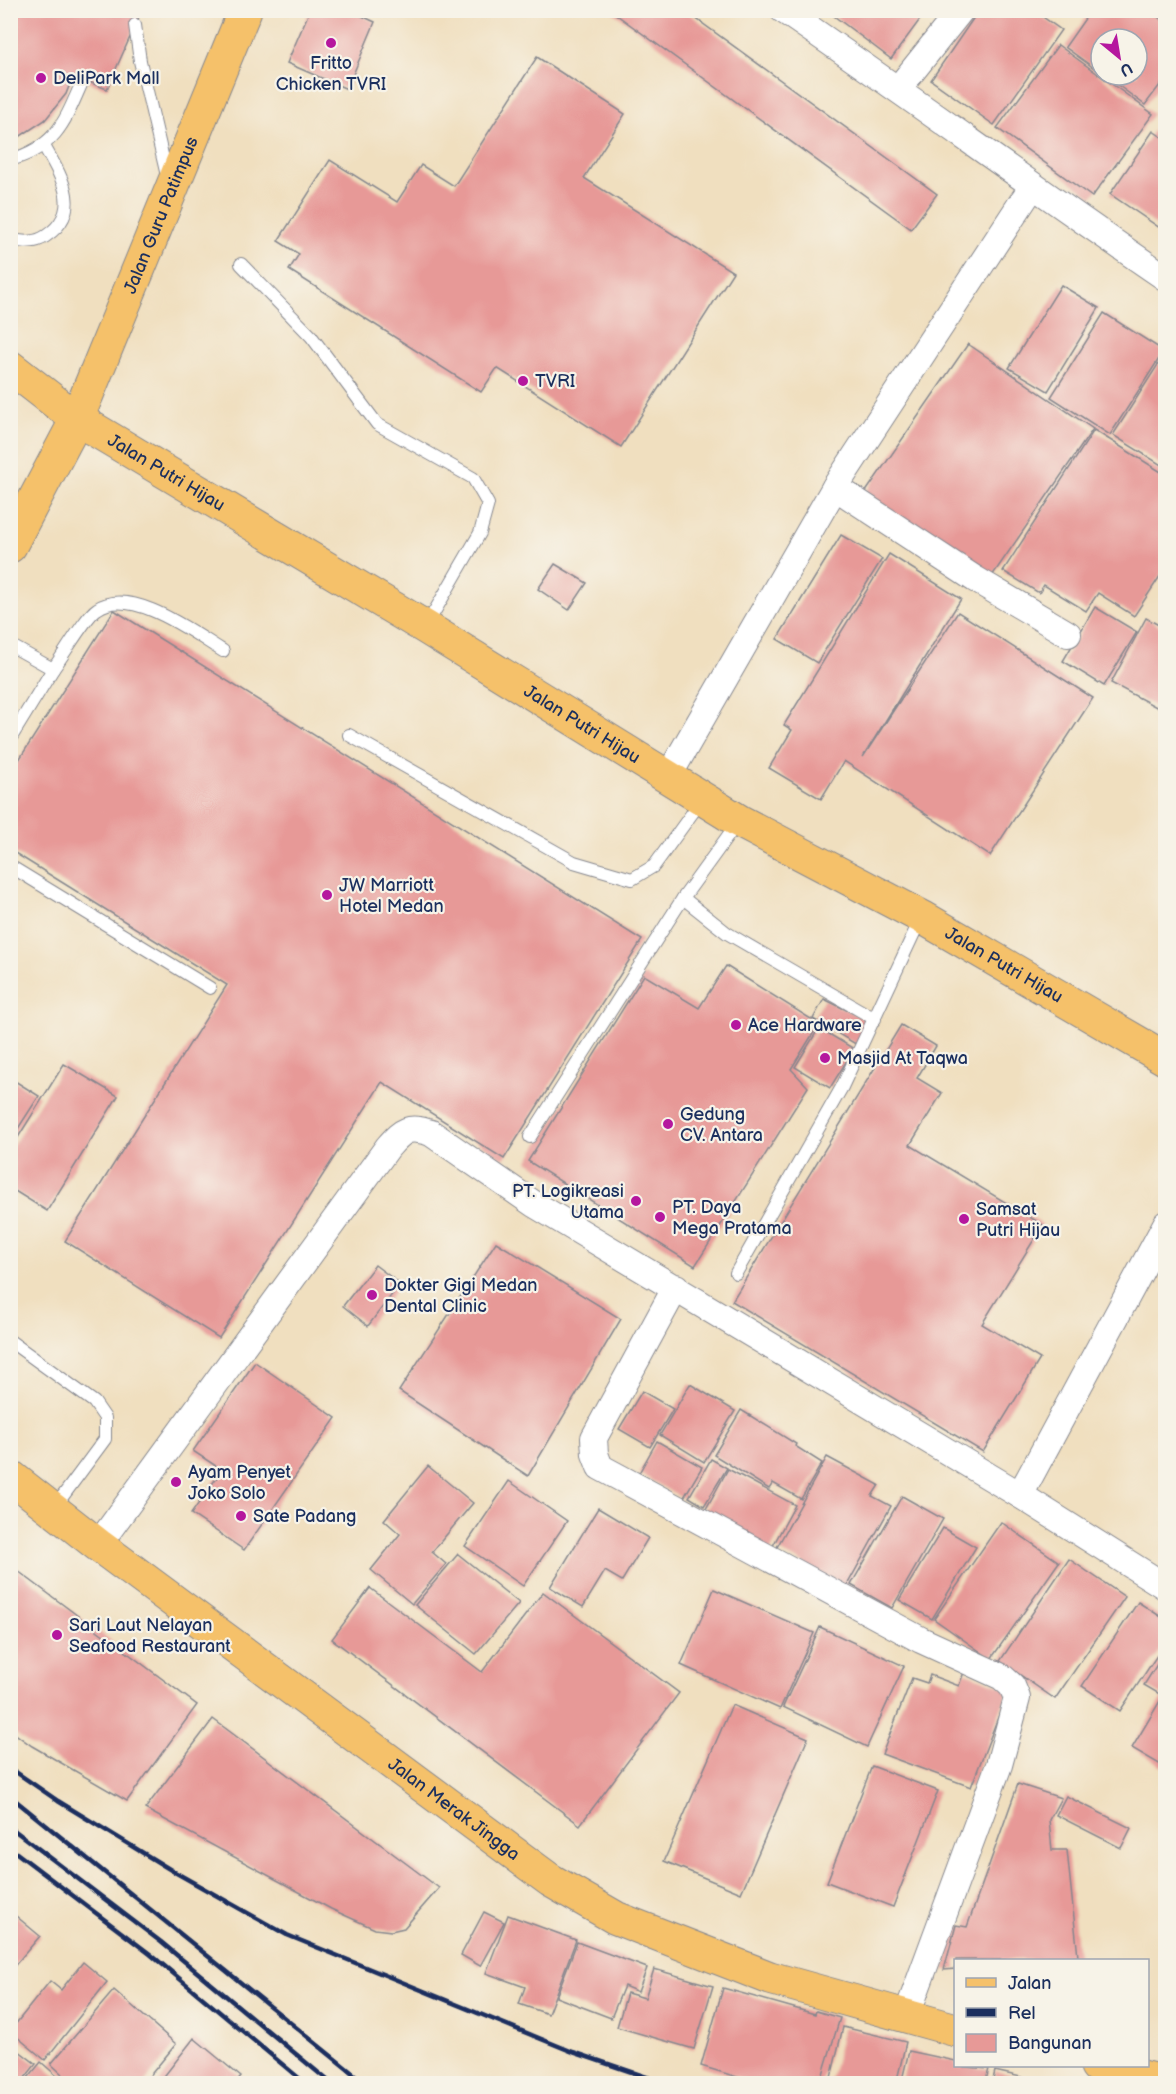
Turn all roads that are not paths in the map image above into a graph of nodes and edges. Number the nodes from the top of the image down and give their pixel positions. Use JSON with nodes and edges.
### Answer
{"nodes":[{"id":1,"x":245,"y":10,"type":"edge"},
{"id":2,"x":783,"y":10,"type":"edge"},
{"id":3,"x":961,"y":10,"type":"edge"},
{"id":4,"x":135,"y":25,"type":"dead end"},
{"id":5,"x":83,"y":80,"type":"dead end"},
{"id":6,"x":898,"y":88,"type":"junction"},
{"id":7,"x":44,"y":146,"type":"junction"},
{"id":8,"x":10,"y":160,"type":"edge"},
{"id":9,"x":1032,"y":187,"type":"junction"},
{"id":10,"x":170,"y":190,"type":"junction"},
{"id":11,"x":10,"y":239,"type":"edge"},
{"id":12,"x":241,"y":264,"type":"dead end"},
{"id":13,"x":1166,"y":278,"type":"edge"},
{"id":14,"x":10,"y":367,"type":"edge"},
{"id":15,"x":77,"y":419,"type":"junction"},
{"id":16,"x":835,"y":487,"type":"junction"},
{"id":17,"x":10,"y":546,"type":"edge"},
{"id":18,"x":425,"y":627,"type":"junction"},
{"id":19,"x":1068,"y":634,"type":"dead end"},
{"id":20,"x":10,"y":645,"type":"edge"},
{"id":21,"x":223,"y":651,"type":"dead end"},
{"id":22,"x":53,"y":669,"type":"junction"},
{"id":23,"x":349,"y":735,"type":"dead end"},
{"id":24,"x":10,"y":739,"type":"edge"},
{"id":25,"x":668,"y":777,"type":"junction"},
{"id":26,"x":703,"y":799,"type":"junction"},
{"id":27,"x":738,"y":821,"type":"junction"},
{"id":28,"x":10,"y":866,"type":"edge"},
{"id":29,"x":683,"y":898,"type":"junction"},
{"id":30,"x":922,"y":917,"type":"junction"},
{"id":31,"x":210,"y":988,"type":"dead end"},
{"id":32,"x":875,"y":1019,"type":"junction"},
{"id":33,"x":1166,"y":1059,"type":"edge"},
{"id":34,"x":530,"y":1137,"type":"dead end"},
{"id":35,"x":1166,"y":1224,"type":"edge"},
{"id":36,"x":736,"y":1273,"type":"dead end"},
{"id":37,"x":676,"y":1287,"type":"junction"},
{"id":38,"x":10,"y":1341,"type":"edge"},
{"id":39,"x":10,"y":1476,"type":"edge"},
{"id":40,"x":1020,"y":1496,"type":"junction"},
{"id":41,"x":54,"y":1508,"type":"junction"},
{"id":42,"x":98,"y":1545,"type":"junction"},
{"id":43,"x":1166,"y":1587,"type":"edge"},
{"id":44,"x":906,"y":2017,"type":"junction"},
{"id":45,"x":954,"y":2029,"type":"edge"},
{"id":46,"x":1101,"y":2067,"type":"edge"},
{"id":47,"x":1166,"y":2083,"type":"edge"}],
"edges":[{"from":1,"to":10,"type":"main road","name":"Jalan Guru Patimpus"},
{"from":2,"to":6,"type":"street"},
{"from":3,"to":6,"type":"street"},
{"from":4,"to":10,"type":"lane"},
{"from":5,"to":7,"type":"lane"},
{"from":6,"to":9,"type":"street"},
{"from":7,"to":8,"type":"lane"},
{"from":7,"to":11,"type":"lane"},
{"from":9,"to":13,"type":"street"},
{"from":9,"to":16,"type":"street"},
{"from":10,"to":15,"type":"main road","name":"Jalan Guru Patimpus"},
{"from":12,"to":18,"type":"lane"},
{"from":14,"to":15,"type":"main road","name":"Jalan Putri Hijau"},
{"from":15,"to":17,"type":"main road","name":"Jalan Guru Patimpus"},
{"from":15,"to":18,"type":"main road","name":"Jalan Putri Hijau"},
{"from":16,"to":19,"type":"street"},
{"from":16,"to":25,"type":"street"},
{"from":18,"to":25,"type":"main road","name":"Jalan Putri Hijau"},
{"from":20,"to":22,"type":"lane"},
{"from":21,"to":22,"type":"lane"},
{"from":22,"to":24,"type":"lane"},
{"from":23,"to":26,"type":"lane"},
{"from":25,"to":26,"type":"main road","name":"Jalan Putri Hijau"},
{"from":26,"to":27,"type":"main road","name":"Jalan Putri Hijau"},
{"from":27,"to":29,"type":"lane"},
{"from":27,"to":30,"type":"main road","name":"Jalan Putri Hijau"},
{"from":28,"to":31,"type":"lane"},
{"from":29,"to":32,"type":"lane"},
{"from":29,"to":34,"type":"lane"},
{"from":30,"to":32,"type":"lane"},
{"from":30,"to":33,"type":"main road","name":"Jalan Putri Hijau"},
{"from":32,"to":36,"type":"lane"},
{"from":35,"to":40,"type":"street"},
{"from":37,"to":40,"type":"street"},
{"from":37,"to":42,"type":"street"},
{"from":37,"to":44,"type":"street"},
{"from":38,"to":41,"type":"lane"},
{"from":39,"to":41,"type":"main road","name":"Jalan Merak Jingga"},
{"from":40,"to":43,"type":"street"},
{"from":41,"to":42,"type":"main road","name":"Jalan Merak Jingga"},
{"from":42,"to":44,"type":"main road","name":"Jalan Merak Jingga"},
{"from":44,"to":45,"type":"main road","name":"Jalan Merak Jingga"},
{"from":46,"to":47,"type":"main road"}]}
